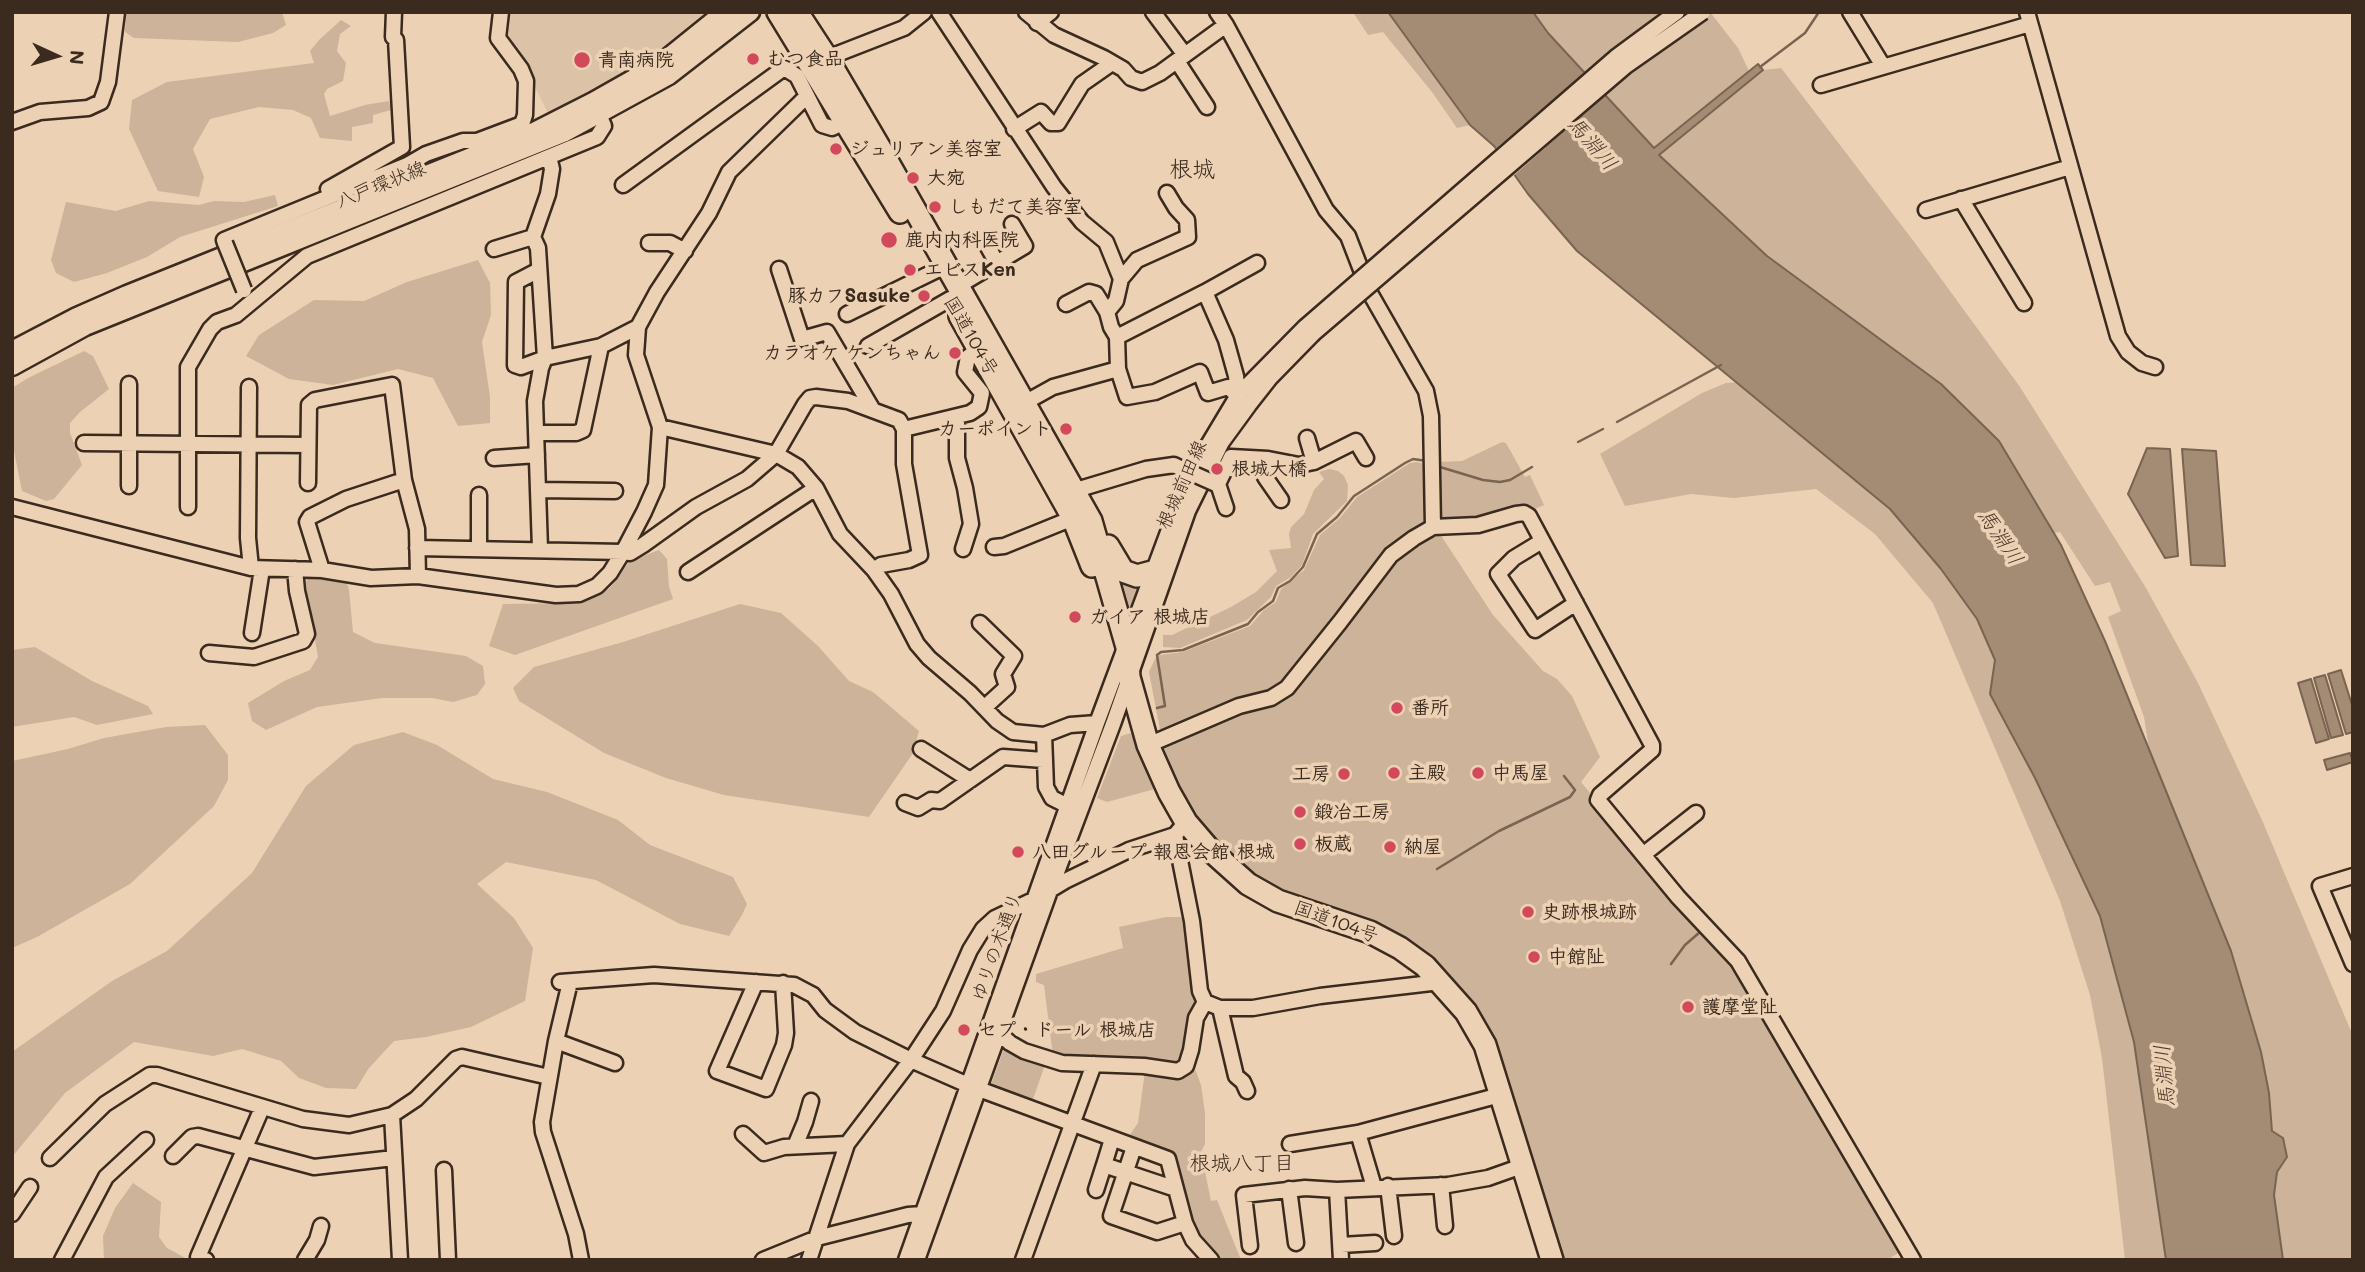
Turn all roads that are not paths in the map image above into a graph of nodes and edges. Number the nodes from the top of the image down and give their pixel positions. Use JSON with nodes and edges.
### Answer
{"nodes":[{"id":1,"x":117,"y":12,"type":"edge"},
{"id":2,"x":394,"y":12,"type":"edge"},
{"id":3,"x":500,"y":12,"type":"edge"},
{"id":4,"x":725,"y":12,"type":"edge"},
{"id":5,"x":750,"y":12,"type":"edge"},
{"id":6,"x":778,"y":12,"type":"edge"},
{"id":7,"x":797,"y":12,"type":"edge"},
{"id":8,"x":939,"y":12,"type":"edge"},
{"id":9,"x":1026,"y":12,"type":"edge"},
{"id":10,"x":1051,"y":12,"type":"edge"},
{"id":11,"x":1153,"y":12,"type":"edge"},
{"id":12,"x":1217,"y":12,"type":"edge"},
{"id":13,"x":1677,"y":12,"type":"edge"},
{"id":14,"x":1703,"y":12,"type":"edge"},
{"id":15,"x":1850,"y":12,"type":"edge"},
{"id":16,"x":920,"y":14,"type":"edge"},
{"id":17,"x":2028,"y":18,"type":"edge"},
{"id":18,"x":1037,"y":23,"type":"junction"},
{"id":19,"x":1226,"y":25,"type":"junction"},
{"id":20,"x":827,"y":58,"type":"junction"},
{"id":21,"x":1181,"y":58,"type":"junction"},
{"id":22,"x":1112,"y":63,"type":"junction"},
{"id":23,"x":1883,"y":66,"type":"junction"},
{"id":24,"x":1821,"y":85,"type":"dead end"},
{"id":25,"x":807,"y":96,"type":"junction"},
{"id":26,"x":1208,"y":107,"type":"dead end"},
{"id":27,"x":596,"y":108,"type":"junction"},
{"id":28,"x":852,"y":118,"type":"junction"},
{"id":29,"x":12,"y":122,"type":"edge"},
{"id":30,"x":1014,"y":129,"type":"junction"},
{"id":31,"x":426,"y":153,"type":"junction"},
{"id":32,"x":549,"y":158,"type":"junction"},
{"id":33,"x":2070,"y":167,"type":"junction"},
{"id":34,"x":436,"y":178,"type":"junction"},
{"id":35,"x":623,"y":185,"type":"dead end"},
{"id":36,"x":1167,"y":193,"type":"dead end"},
{"id":37,"x":326,"y":198,"type":"junction"},
{"id":38,"x":1961,"y":199,"type":"junction"},
{"id":39,"x":1926,"y":210,"type":"dead end"},
{"id":40,"x":1012,"y":224,"type":"dead end"},
{"id":41,"x":533,"y":237,"type":"junction"},
{"id":42,"x":984,"y":240,"type":"dead end"},
{"id":43,"x":649,"y":243,"type":"dead end"},
{"id":44,"x":494,"y":249,"type":"dead end"},
{"id":45,"x":685,"y":251,"type":"junction"},
{"id":46,"x":1257,"y":262,"type":"dead end"},
{"id":47,"x":997,"y":263,"type":"junction"},
{"id":48,"x":779,"y":269,"type":"dead end"},
{"id":49,"x":539,"y":270,"type":"junction"},
{"id":50,"x":935,"y":271,"type":"junction"},
{"id":51,"x":1121,"y":279,"type":"junction"},
{"id":52,"x":1205,"y":292,"type":"junction"},
{"id":53,"x":954,"y":293,"type":"junction"},
{"id":54,"x":247,"y":296,"type":"junction"},
{"id":55,"x":2024,"y":303,"type":"dead end"},
{"id":56,"x":1066,"y":304,"type":"dead end"},
{"id":57,"x":1107,"y":312,"type":"junction"},
{"id":58,"x":847,"y":314,"type":"dead end"},
{"id":59,"x":638,"y":327,"type":"junction"},
{"id":60,"x":1309,"y":330,"type":"junction"},
{"id":61,"x":1116,"y":337,"type":"junction"},
{"id":62,"x":984,"y":345,"type":"junction"},
{"id":63,"x":601,"y":346,"type":"junction"},
{"id":64,"x":868,"y":346,"type":"dead end"},
{"id":65,"x":12,"y":351,"type":"edge"},
{"id":66,"x":545,"y":358,"type":"junction"},
{"id":67,"x":12,"y":366,"type":"edge"},
{"id":68,"x":2155,"y":368,"type":"dead end"},
{"id":69,"x":1118,"y":369,"type":"junction"},
{"id":70,"x":129,"y":384,"type":"dead end"},
{"id":71,"x":249,"y":387,"type":"dead end"},
{"id":72,"x":1243,"y":400,"type":"junction"},
{"id":73,"x":1026,"y":402,"type":"junction"},
{"id":74,"x":873,"y":410,"type":"junction"},
{"id":75,"x":957,"y":417,"type":"junction"},
{"id":76,"x":660,"y":427,"type":"junction"},
{"id":77,"x":904,"y":429,"type":"junction"},
{"id":78,"x":536,"y":433,"type":"junction"},
{"id":79,"x":1307,"y":438,"type":"dead end"},
{"id":80,"x":84,"y":443,"type":"dead end"},
{"id":81,"x":129,"y":443,"type":"junction"},
{"id":82,"x":188,"y":445,"type":"junction"},
{"id":83,"x":248,"y":445,"type":"junction"},
{"id":84,"x":308,"y":445,"type":"junction"},
{"id":85,"x":776,"y":454,"type":"junction"},
{"id":86,"x":537,"y":455,"type":"junction"},
{"id":87,"x":494,"y":458,"type":"dead end"},
{"id":88,"x":1268,"y":458,"type":"junction"},
{"id":89,"x":1366,"y":458,"type":"dead end"},
{"id":90,"x":1314,"y":462,"type":"junction"},
{"id":91,"x":404,"y":480,"type":"junction"},
{"id":92,"x":308,"y":483,"type":"dead end"},
{"id":93,"x":1216,"y":483,"type":"junction"},
{"id":94,"x":129,"y":486,"type":"dead end"},
{"id":95,"x":816,"y":488,"type":"junction"},
{"id":96,"x":538,"y":490,"type":"junction"},
{"id":97,"x":1076,"y":490,"type":"junction"},
{"id":98,"x":615,"y":491,"type":"dead end"},
{"id":99,"x":479,"y":495,"type":"dead end"},
{"id":100,"x":1281,"y":500,"type":"dead end"},
{"id":101,"x":12,"y":507,"type":"edge"},
{"id":102,"x":188,"y":507,"type":"dead end"},
{"id":103,"x":1226,"y":508,"type":"dead end"},
{"id":104,"x":12,"y":516,"type":"edge"},
{"id":105,"x":1082,"y":519,"type":"junction"},
{"id":106,"x":68,"y":520,"type":"junction"},
{"id":107,"x":1433,"y":527,"type":"junction"},
{"id":108,"x":1542,"y":541,"type":"junction"},
{"id":109,"x":994,"y":547,"type":"dead end"},
{"id":110,"x":417,"y":548,"type":"junction"},
{"id":111,"x":479,"y":548,"type":"junction"},
{"id":112,"x":540,"y":549,"type":"junction"},
{"id":113,"x":962,"y":549,"type":"dead end"},
{"id":114,"x":622,"y":552,"type":"junction"},
{"id":115,"x":256,"y":568,"type":"junction"},
{"id":116,"x":295,"y":569,"type":"junction"},
{"id":117,"x":322,"y":570,"type":"junction"},
{"id":118,"x":874,"y":570,"type":"junction"},
{"id":119,"x":688,"y":572,"type":"dead end"},
{"id":120,"x":1152,"y":572,"type":"junction"},
{"id":121,"x":418,"y":576,"type":"junction"},
{"id":122,"x":1576,"y":603,"type":"junction"},
{"id":123,"x":980,"y":623,"type":"dead end"},
{"id":124,"x":252,"y":633,"type":"dead end"},
{"id":125,"x":209,"y":653,"type":"dead end"},
{"id":126,"x":1126,"y":662,"type":"junction"},
{"id":127,"x":985,"y":707,"type":"junction"},
{"id":128,"x":1097,"y":723,"type":"junction"},
{"id":129,"x":1044,"y":736,"type":"junction"},
{"id":130,"x":1148,"y":745,"type":"junction"},
{"id":131,"x":921,"y":749,"type":"dead end"},
{"id":132,"x":1044,"y":760,"type":"junction"},
{"id":133,"x":971,"y":780,"type":"junction"},
{"id":134,"x":905,"y":803,"type":"dead end"},
{"id":135,"x":1068,"y":806,"type":"junction"},
{"id":136,"x":1696,"y":813,"type":"dead end"},
{"id":137,"x":1181,"y":829,"type":"junction"},
{"id":138,"x":1644,"y":854,"type":"junction"},
{"id":139,"x":2353,"y":876,"type":"edge"},
{"id":140,"x":1051,"y":888,"type":"junction"},
{"id":141,"x":1035,"y":899,"type":"junction"},
{"id":142,"x":2353,"y":964,"type":"edge"},
{"id":143,"x":755,"y":982,"type":"junction"},
{"id":144,"x":1440,"y":982,"type":"junction"},
{"id":145,"x":783,"y":983,"type":"junction"},
{"id":146,"x":1205,"y":1002,"type":"junction"},
{"id":147,"x":1220,"y":1008,"type":"junction"},
{"id":148,"x":999,"y":1033,"type":"junction"},
{"id":149,"x":556,"y":1041,"type":"junction"},
{"id":150,"x":911,"y":1060,"type":"junction"},
{"id":151,"x":615,"y":1063,"type":"dead end"},
{"id":152,"x":1094,"y":1063,"type":"junction"},
{"id":153,"x":549,"y":1077,"type":"junction"},
{"id":154,"x":973,"y":1087,"type":"junction"},
{"id":155,"x":1247,"y":1091,"type":"dead end"},
{"id":156,"x":1500,"y":1095,"type":"junction"},
{"id":157,"x":811,"y":1101,"type":"dead end"},
{"id":158,"x":262,"y":1108,"type":"junction"},
{"id":159,"x":391,"y":1115,"type":"junction"},
{"id":160,"x":1072,"y":1125,"type":"junction"},
{"id":161,"x":1358,"y":1133,"type":"junction"},
{"id":162,"x":743,"y":1134,"type":"dead end"},
{"id":163,"x":1112,"y":1139,"type":"junction"},
{"id":164,"x":146,"y":1140,"type":"dead end"},
{"id":165,"x":848,"y":1144,"type":"junction"},
{"id":166,"x":1290,"y":1144,"type":"dead end"},
{"id":167,"x":795,"y":1146,"type":"junction"},
{"id":168,"x":1134,"y":1147,"type":"junction"},
{"id":169,"x":247,"y":1148,"type":"junction"},
{"id":170,"x":173,"y":1156,"type":"dead end"},
{"id":171,"x":50,"y":1158,"type":"dead end"},
{"id":172,"x":394,"y":1158,"type":"junction"},
{"id":173,"x":1104,"y":1165,"type":"junction"},
{"id":174,"x":1522,"y":1166,"type":"junction"},
{"id":175,"x":444,"y":1170,"type":"dead end"},
{"id":176,"x":1125,"y":1172,"type":"junction"},
{"id":177,"x":1441,"y":1185,"type":"junction"},
{"id":178,"x":30,"y":1187,"type":"dead end"},
{"id":179,"x":1381,"y":1187,"type":"junction"},
{"id":180,"x":1176,"y":1189,"type":"junction"},
{"id":181,"x":1289,"y":1189,"type":"junction"},
{"id":182,"x":1096,"y":1190,"type":"dead end"},
{"id":183,"x":1337,"y":1190,"type":"junction"},
{"id":184,"x":12,"y":1214,"type":"edge"},
{"id":185,"x":927,"y":1215,"type":"junction"},
{"id":186,"x":1185,"y":1223,"type":"junction"},
{"id":187,"x":321,"y":1226,"type":"dead end"},
{"id":188,"x":1445,"y":1226,"type":"dead end"},
{"id":189,"x":1394,"y":1236,"type":"dead end"},
{"id":190,"x":817,"y":1237,"type":"junction"},
{"id":191,"x":1375,"y":1243,"type":"dead end"},
{"id":192,"x":1296,"y":1244,"type":"dead end"},
{"id":193,"x":1250,"y":1246,"type":"dead end"},
{"id":194,"x":1341,"y":1252,"type":"edge"},
{"id":195,"x":62,"y":1260,"type":"edge"},
{"id":196,"x":206,"y":1260,"type":"edge"},
{"id":197,"x":305,"y":1260,"type":"edge"},
{"id":198,"x":400,"y":1260,"type":"edge"},
{"id":199,"x":448,"y":1260,"type":"edge"},
{"id":200,"x":581,"y":1260,"type":"edge"},
{"id":201,"x":763,"y":1260,"type":"edge"},
{"id":202,"x":809,"y":1260,"type":"edge"},
{"id":203,"x":906,"y":1260,"type":"edge"},
{"id":204,"x":917,"y":1260,"type":"edge"},
{"id":205,"x":1023,"y":1260,"type":"edge"},
{"id":206,"x":1211,"y":1260,"type":"edge"},
{"id":207,"x":1552,"y":1260,"type":"edge"},
{"id":208,"x":1913,"y":1260,"type":"edge"}],
"edges":[{"from":1,"to":29,"type":"street"},
{"from":2,"to":37,"type":"street"},
{"from":3,"to":31,"type":"street"},
{"from":4,"to":27,"type":"main road","name":"八戸環状線"},
{"from":5,"to":27,"type":"main road","name":"八戸環状線"},
{"from":6,"to":28,"type":"highway","name":"国道104号"},
{"from":7,"to":20,"type":"highway","name":"国道104号"},
{"from":8,"to":30,"type":"street"},
{"from":9,"to":18,"type":"street"},
{"from":10,"to":18,"type":"street"},
{"from":11,"to":21,"type":"street"},
{"from":12,"to":19,"type":"street"},
{"from":13,"to":60,"type":"street","bridge":true},
{"from":14,"to":60,"type":"street","bridge":true},
{"from":15,"to":23,"type":"street"},
{"from":16,"to":20,"type":"street"},
{"from":17,"to":23,"type":"street"},
{"from":17,"to":33,"type":"street"},
{"from":18,"to":22,"type":"street"},
{"from":19,"to":21,"type":"street"},
{"from":19,"to":107,"type":"street"},
{"from":20,"to":28,"type":"highway","name":"国道104号"},
{"from":21,"to":22,"type":"street"},
{"from":21,"to":26,"type":"street"},
{"from":22,"to":30,"type":"street"},
{"from":23,"to":24,"type":"street"},
{"from":25,"to":28,"type":"street"},
{"from":25,"to":35,"type":"street"},
{"from":25,"to":45,"type":"street"},
{"from":27,"to":32,"type":"street"},
{"from":27,"to":34,"type":"main road","name":"八戸環状線"},
{"from":28,"to":50,"type":"highway","name":"国道104号"},
{"from":28,"to":53,"type":"highway","name":"国道104号"},
{"from":30,"to":51,"type":"street"},
{"from":31,"to":34,"type":"street"},
{"from":31,"to":37,"type":"street"},
{"from":32,"to":41,"type":"street"},
{"from":32,"to":54,"type":"street"},
{"from":33,"to":38,"type":"street"},
{"from":33,"to":68,"type":"street"},
{"from":34,"to":65,"type":"main road","name":"八戸環状線"},
{"from":34,"to":67,"type":"main road","name":"八戸環状線"},
{"from":36,"to":51,"type":"street"},
{"from":37,"to":54,"type":"street","bridge":true},
{"from":38,"to":39,"type":"street"},
{"from":38,"to":55,"type":"street"},
{"from":40,"to":47,"type":"street"},
{"from":41,"to":44,"type":"street"},
{"from":41,"to":49,"type":"street"},
{"from":42,"to":47,"type":"street"},
{"from":43,"to":45,"type":"street"},
{"from":45,"to":59,"type":"street"},
{"from":46,"to":52,"type":"street"},
{"from":47,"to":53,"type":"street"},
{"from":48,"to":74,"type":"street"},
{"from":49,"to":66,"type":"street"},
{"from":49,"to":66,"type":"street"},
{"from":50,"to":53,"type":"highway","name":"国道104号"},
{"from":50,"to":58,"type":"street"},
{"from":51,"to":57,"type":"street"},
{"from":52,"to":61,"type":"street"},
{"from":52,"to":72,"type":"street"},
{"from":53,"to":62,"type":"highway","name":"国道104号"},
{"from":53,"to":64,"type":"street"},
{"from":54,"to":82,"type":"street"},
{"from":56,"to":57,"type":"street"},
{"from":57,"to":61,"type":"street"},
{"from":59,"to":63,"type":"street"},
{"from":59,"to":76,"type":"street"},
{"from":60,"to":72,"type":"street","name":"根城前田線"},
{"from":61,"to":69,"type":"street"},
{"from":62,"to":73,"type":"highway","name":"国道104号"},
{"from":62,"to":75,"type":"street"},
{"from":62,"to":105,"type":"highway","name":"国道104号"},
{"from":63,"to":66,"type":"street"},
{"from":63,"to":78,"type":"street"},
{"from":66,"to":78,"type":"street"},
{"from":69,"to":72,"type":"street"},
{"from":69,"to":73,"type":"street"},
{"from":70,"to":81,"type":"street"},
{"from":71,"to":83,"type":"street"},
{"from":72,"to":120,"type":"street","name":"根城前田線"},
{"from":72,"to":126,"type":"street","name":"根城前田線"},
{"from":73,"to":97,"type":"highway","name":"国道104号"},
{"from":74,"to":77,"type":"street"},
{"from":74,"to":85,"type":"street"},
{"from":75,"to":77,"type":"street"},
{"from":75,"to":113,"type":"street"},
{"from":76,"to":85,"type":"street"},
{"from":76,"to":114,"type":"street"},
{"from":77,"to":118,"type":"street"},
{"from":78,"to":86,"type":"street"},
{"from":79,"to":90,"type":"street"},
{"from":80,"to":81,"type":"street"},
{"from":81,"to":82,"type":"street"},
{"from":81,"to":94,"type":"street"},
{"from":82,"to":83,"type":"street"},
{"from":82,"to":102,"type":"street"},
{"from":83,"to":84,"type":"street"},
{"from":83,"to":115,"type":"street"},
{"from":84,"to":91,"type":"street"},
{"from":84,"to":92,"type":"street"},
{"from":85,"to":95,"type":"street"},
{"from":85,"to":114,"type":"street"},
{"from":86,"to":87,"type":"street"},
{"from":86,"to":96,"type":"street"},
{"from":88,"to":90,"type":"street"},
{"from":88,"to":93,"type":"street"},
{"from":88,"to":100,"type":"street"},
{"from":89,"to":90,"type":"street"},
{"from":91,"to":110,"type":"street"},
{"from":91,"to":117,"type":"street"},
{"from":93,"to":97,"type":"street","bridge":true},
{"from":93,"to":103,"type":"street"},
{"from":95,"to":118,"type":"street"},
{"from":95,"to":119,"type":"street"},
{"from":96,"to":98,"type":"street"},
{"from":96,"to":112,"type":"street"},
{"from":97,"to":105,"type":"highway","name":"国道104号"},
{"from":99,"to":111,"type":"street"},
{"from":101,"to":106,"type":"street"},
{"from":104,"to":106,"type":"street"},
{"from":105,"to":109,"type":"street"},
{"from":105,"to":120,"type":"highway"},
{"from":105,"to":126,"type":"highway","name":"国道104号"},
{"from":106,"to":115,"type":"street"},
{"from":107,"to":108,"type":"street"},
{"from":107,"to":130,"type":"street"},
{"from":108,"to":122,"type":"street"},
{"from":108,"to":122,"type":"street"},
{"from":110,"to":111,"type":"street"},
{"from":110,"to":121,"type":"street"},
{"from":111,"to":112,"type":"street"},
{"from":112,"to":114,"type":"street"},
{"from":114,"to":121,"type":"street"},
{"from":115,"to":116,"type":"street"},
{"from":115,"to":124,"type":"street"},
{"from":116,"to":117,"type":"street"},
{"from":116,"to":125,"type":"street"},
{"from":117,"to":121,"type":"street"},
{"from":118,"to":127,"type":"street"},
{"from":120,"to":126,"type":"street","name":"根城前田線"},
{"from":122,"to":138,"type":"street"},
{"from":123,"to":127,"type":"street"},
{"from":126,"to":128,"type":"street","name":"ゆりの木通り"},
{"from":126,"to":130,"type":"highway","name":"国道104号"},
{"from":126,"to":140,"type":"street","name":"ゆりの木通り"},
{"from":127,"to":129,"type":"street"},
{"from":128,"to":129,"type":"street"},
{"from":128,"to":135,"type":"street","name":"ゆりの木通り"},
{"from":129,"to":132,"type":"street"},
{"from":130,"to":137,"type":"highway","name":"国道104号"},
{"from":131,"to":133,"type":"street"},
{"from":132,"to":133,"type":"street"},
{"from":132,"to":135,"type":"street"},
{"from":133,"to":134,"type":"street"},
{"from":135,"to":141,"type":"street","name":"ゆりの木通り"},
{"from":136,"to":138,"type":"street"},
{"from":137,"to":140,"type":"street"},
{"from":137,"to":144,"type":"highway","name":"国道104号"},
{"from":137,"to":146,"type":"street"},
{"from":138,"to":208,"type":"street"},
{"from":139,"to":142,"type":"street"},
{"from":140,"to":141,"type":"street"},
{"from":140,"to":148,"type":"street","name":"ゆりの木通り"},
{"from":141,"to":150,"type":"street"},
{"from":141,"to":154,"type":"street","name":"ゆりの木通り"},
{"from":143,"to":145,"type":"street"},
{"from":143,"to":145,"type":"street"},
{"from":143,"to":149,"type":"street"},
{"from":144,"to":147,"type":"street"},
{"from":144,"to":156,"type":"highway","name":"国道104号"},
{"from":145,"to":150,"type":"street"},
{"from":146,"to":147,"type":"street"},
{"from":146,"to":152,"type":"street"},
{"from":147,"to":155,"type":"street"},
{"from":148,"to":152,"type":"street"},
{"from":148,"to":154,"type":"street","name":"ゆりの木通り"},
{"from":149,"to":151,"type":"street"},
{"from":149,"to":153,"type":"street"},
{"from":150,"to":154,"type":"street"},
{"from":150,"to":165,"type":"street"},
{"from":152,"to":160,"type":"street"},
{"from":153,"to":159,"type":"street"},
{"from":153,"to":200,"type":"street"},
{"from":154,"to":160,"type":"street"},
{"from":154,"to":185,"type":"street","name":"ゆりの木通り"},
{"from":156,"to":161,"type":"street"},
{"from":156,"to":174,"type":"highway","name":"国道104号"},
{"from":157,"to":167,"type":"street"},
{"from":158,"to":159,"type":"street"},
{"from":158,"to":169,"type":"street"},
{"from":158,"to":171,"type":"street"},
{"from":159,"to":172,"type":"street"},
{"from":160,"to":163,"type":"street"},
{"from":160,"to":205,"type":"street"},
{"from":161,"to":166,"type":"street"},
{"from":161,"to":179,"type":"street"},
{"from":162,"to":167,"type":"street"},
{"from":163,"to":168,"type":"street"},
{"from":163,"to":173,"type":"street"},
{"from":164,"to":195,"type":"street"},
{"from":165,"to":167,"type":"street"},
{"from":165,"to":190,"type":"street"},
{"from":168,"to":176,"type":"street"},
{"from":168,"to":180,"type":"street"},
{"from":169,"to":170,"type":"street"},
{"from":169,"to":172,"type":"street"},
{"from":169,"to":196,"type":"street"},
{"from":172,"to":198,"type":"street"},
{"from":173,"to":176,"type":"street"},
{"from":173,"to":182,"type":"street"},
{"from":174,"to":177,"type":"street"},
{"from":174,"to":207,"type":"highway","name":"国道104号"},
{"from":175,"to":199,"type":"street"},
{"from":176,"to":180,"type":"street"},
{"from":176,"to":186,"type":"street"},
{"from":177,"to":179,"type":"street"},
{"from":177,"to":188,"type":"street"},
{"from":178,"to":184,"type":"street"},
{"from":179,"to":183,"type":"street"},
{"from":179,"to":189,"type":"street"},
{"from":180,"to":186,"type":"street"},
{"from":181,"to":183,"type":"street"},
{"from":181,"to":192,"type":"street"},
{"from":181,"to":193,"type":"street"},
{"from":183,"to":194,"type":"street"},
{"from":185,"to":190,"type":"street"},
{"from":185,"to":203,"type":"street","name":"ゆりの木通り"},
{"from":185,"to":204,"type":"street","name":"ゆりの木通り"},
{"from":186,"to":206,"type":"street"},
{"from":187,"to":197,"type":"street"},
{"from":190,"to":201,"type":"street"},
{"from":190,"to":202,"type":"street"},
{"from":191,"to":194,"type":"street"}]}
